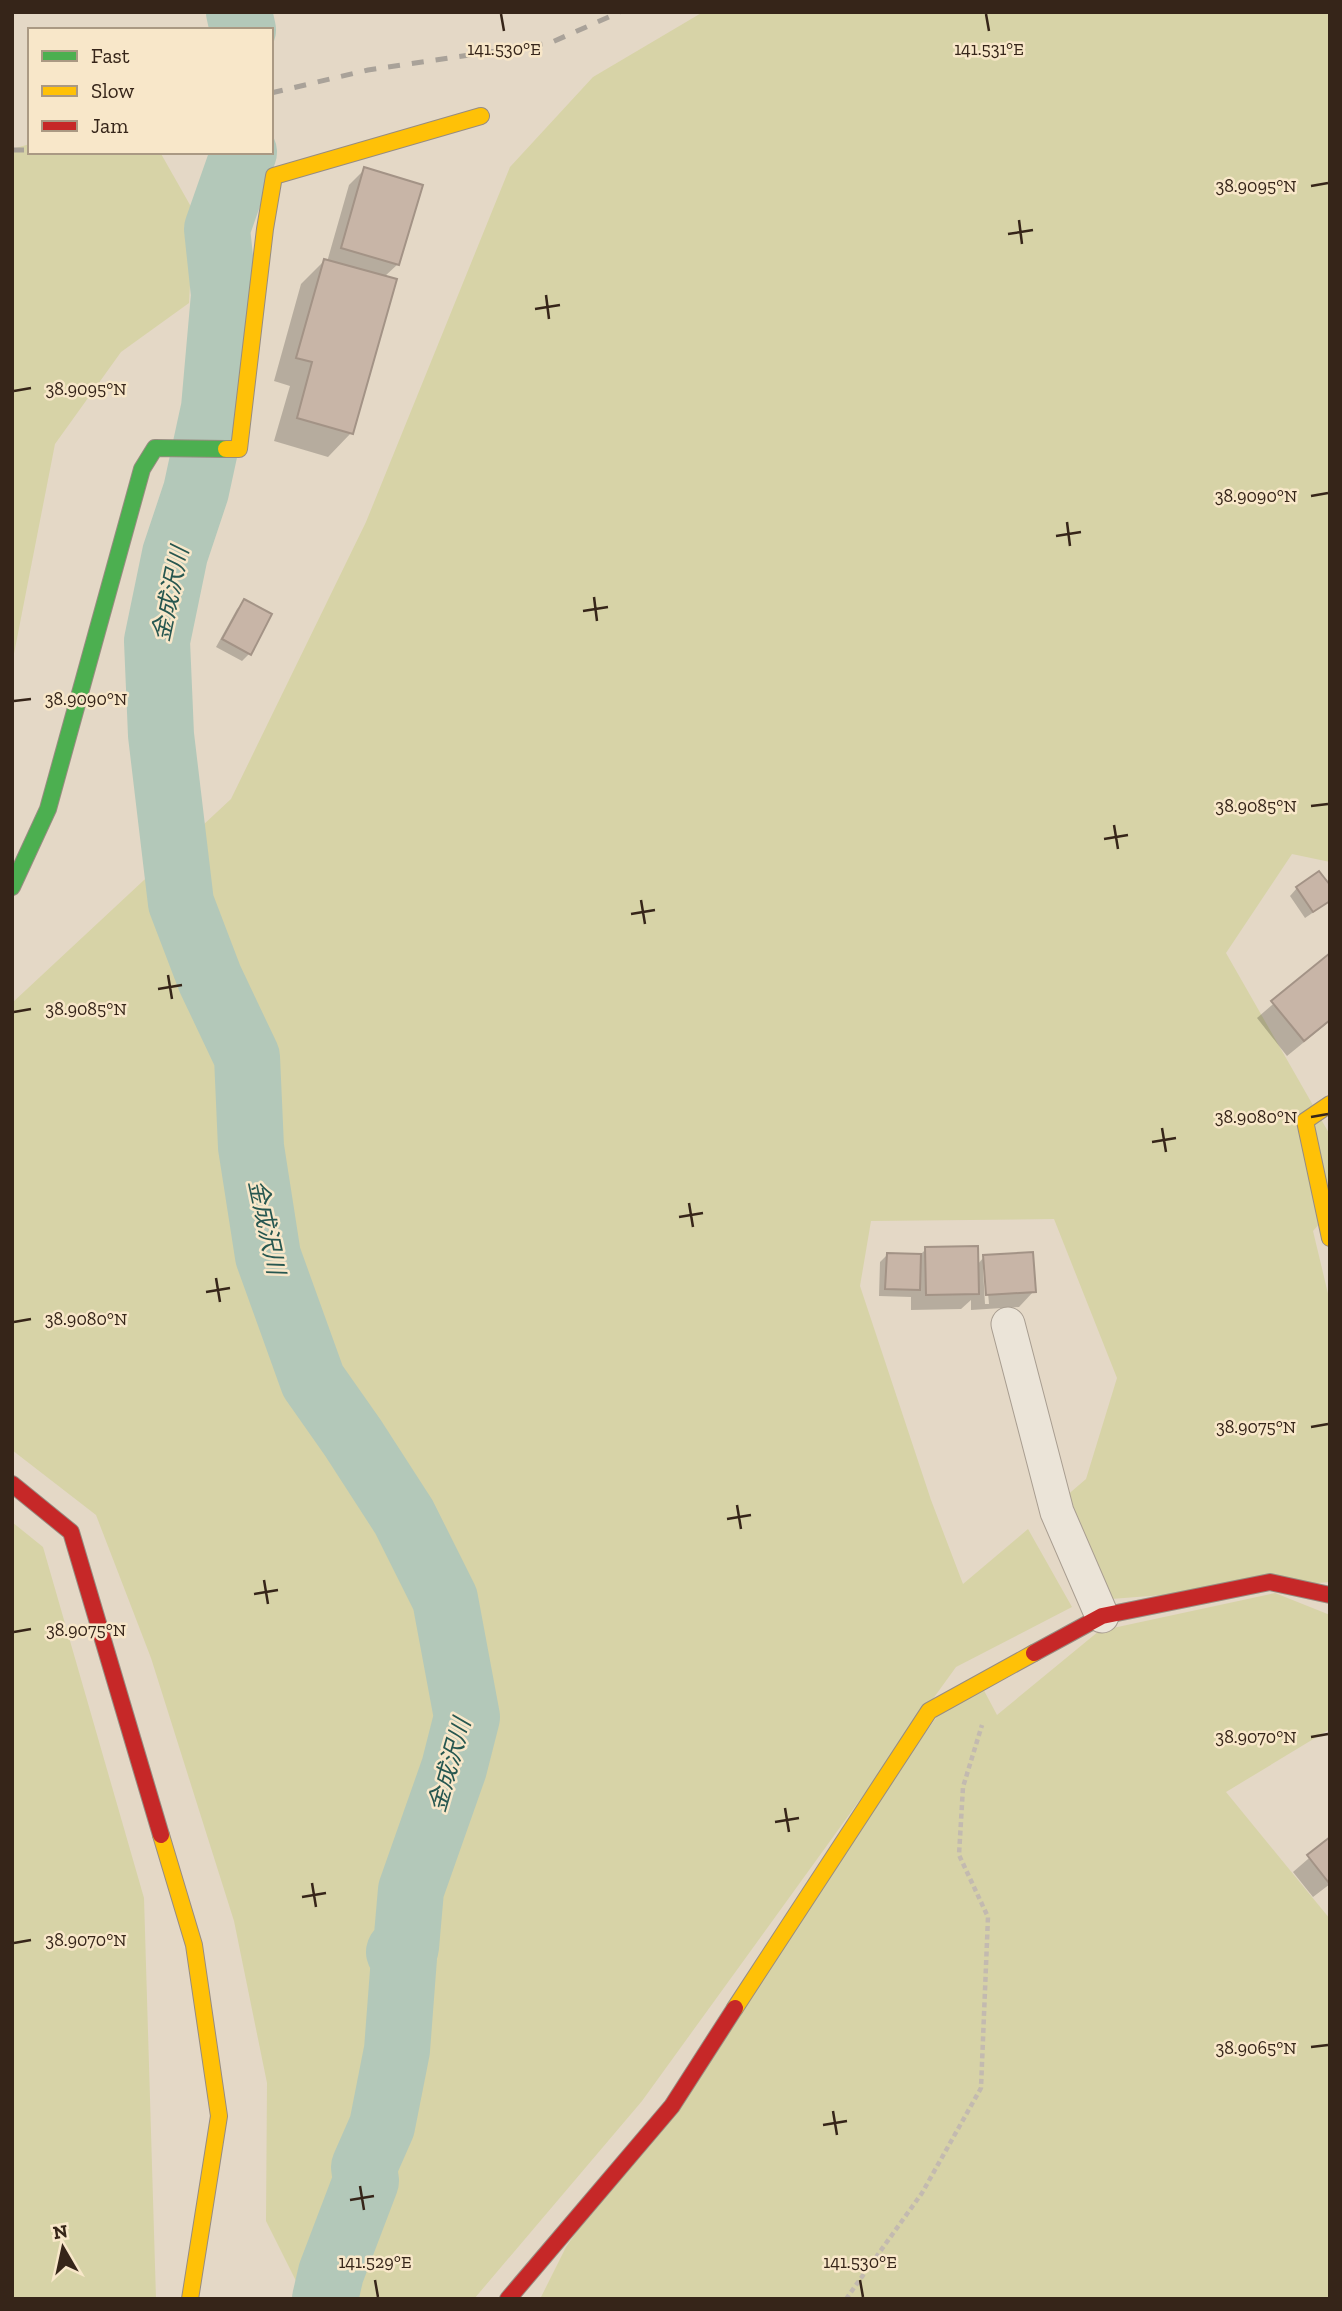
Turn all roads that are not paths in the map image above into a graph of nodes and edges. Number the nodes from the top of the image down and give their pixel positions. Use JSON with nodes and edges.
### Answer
{"nodes":[{"id":1,"x":481,"y":116,"type":"dead end"},
{"id":2,"x":12,"y":887,"type":"edge"},
{"id":3,"x":1330,"y":1104,"type":"edge"},
{"id":4,"x":1330,"y":1238,"type":"edge"},
{"id":5,"x":1008,"y":1324,"type":"dead end"},
{"id":6,"x":12,"y":1484,"type":"edge"},
{"id":7,"x":1330,"y":1595,"type":"edge"},
{"id":8,"x":1102,"y":1616,"type":"junction"},
{"id":9,"x":190,"y":2299,"type":"edge"},
{"id":10,"x":508,"y":2299,"type":"edge"}],
"edges":[{"from":1,"to":2,"type":"street"},
{"from":3,"to":4,"type":"street"},
{"from":5,"to":8,"type":"street"},
{"from":6,"to":9,"type":"street"},
{"from":7,"to":8,"type":"street"},
{"from":8,"to":10,"type":"street"}]}
